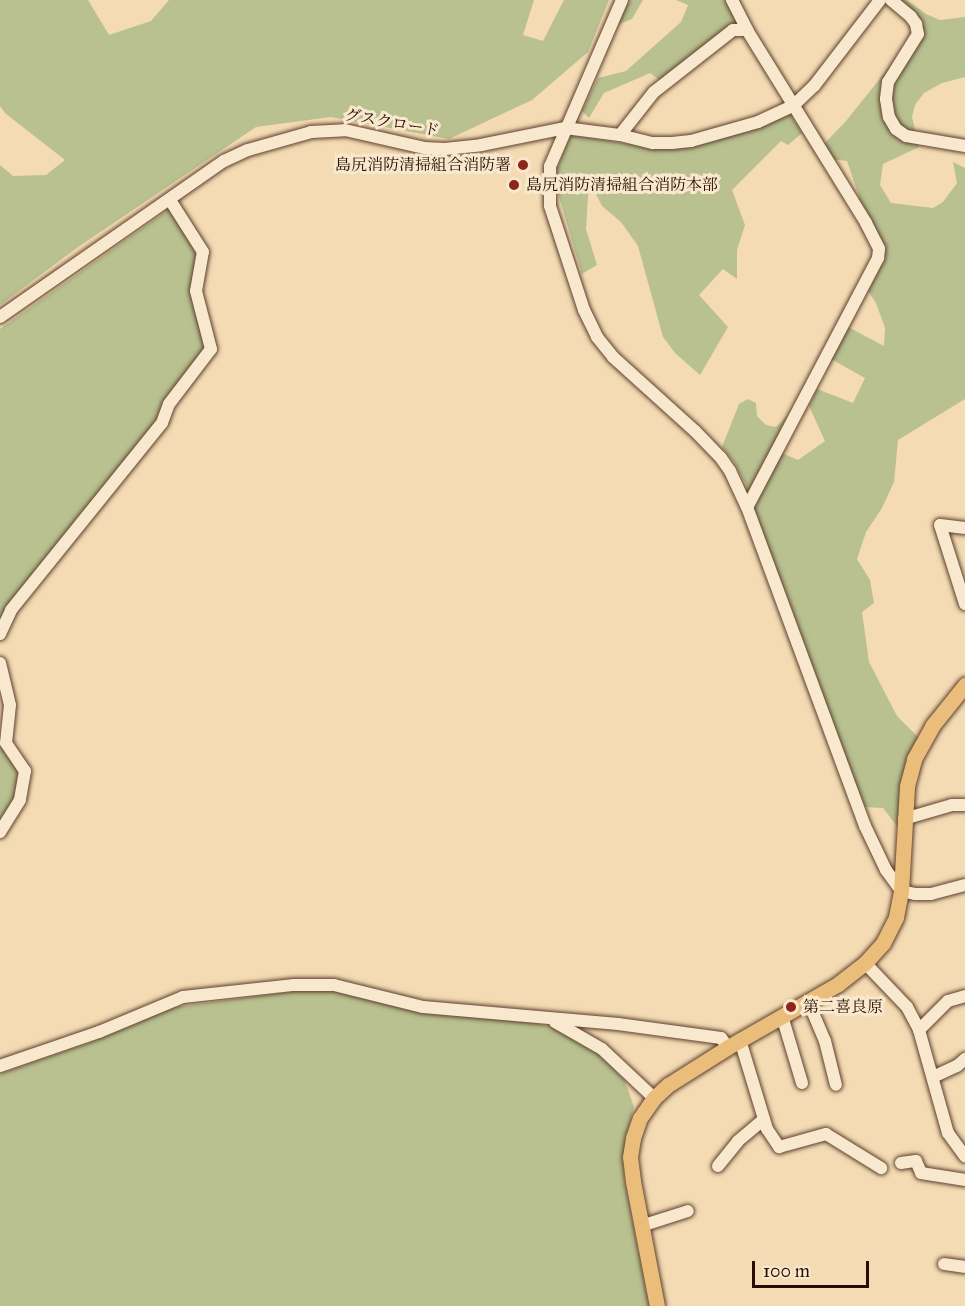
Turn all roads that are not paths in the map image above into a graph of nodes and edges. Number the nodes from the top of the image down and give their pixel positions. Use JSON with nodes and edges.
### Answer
{"nodes":[{"id":1,"x":622,"y":0,"type":"edge"},
{"id":2,"x":732,"y":0,"type":"edge"},
{"id":3,"x":880,"y":0,"type":"edge"},
{"id":4,"x":891,"y":0,"type":"edge"},
{"id":5,"x":747,"y":30,"type":"junction"},
{"id":6,"x":793,"y":106,"type":"junction"},
{"id":7,"x":565,"y":128,"type":"junction"},
{"id":8,"x":620,"y":135,"type":"junction"},
{"id":9,"x":965,"y":147,"type":"edge"},
{"id":10,"x":170,"y":200,"type":"junction"},
{"id":11,"x":0,"y":317,"type":"edge"},
{"id":12,"x":747,"y":507,"type":"junction"},
{"id":13,"x":965,"y":528,"type":"edge"},
{"id":14,"x":965,"y":604,"type":"edge"},
{"id":15,"x":0,"y":634,"type":"edge"},
{"id":16,"x":0,"y":663,"type":"edge"},
{"id":17,"x":965,"y":685,"type":"edge"},
{"id":18,"x":958,"y":805,"type":"edge"},
{"id":19,"x":965,"y":817,"type":"edge"},
{"id":20,"x":904,"y":819,"type":"junction"},
{"id":21,"x":0,"y":832,"type":"edge"},
{"id":22,"x":965,"y":885,"type":"edge"},
{"id":23,"x":901,"y":891,"type":"junction"},
{"id":24,"x":865,"y":963,"type":"junction"},
{"id":25,"x":965,"y":996,"type":"edge"},
{"id":26,"x":808,"y":1001,"type":"junction"},
{"id":27,"x":782,"y":1016,"type":"junction"},
{"id":28,"x":552,"y":1020,"type":"junction"},
{"id":29,"x":919,"y":1030,"type":"junction"},
{"id":30,"x":734,"y":1043,"type":"junction"},
{"id":31,"x":965,"y":1059,"type":"edge"},
{"id":32,"x":0,"y":1066,"type":"edge"},
{"id":33,"x":933,"y":1077,"type":"junction"},
{"id":34,"x":802,"y":1083,"type":"dead end"},
{"id":35,"x":836,"y":1085,"type":"dead end"},
{"id":36,"x":654,"y":1098,"type":"junction"},
{"id":37,"x":764,"y":1119,"type":"junction"},
{"id":38,"x":965,"y":1156,"type":"edge"},
{"id":39,"x":902,"y":1163,"type":"dead end"},
{"id":40,"x":718,"y":1166,"type":"dead end"},
{"id":41,"x":881,"y":1168,"type":"dead end"},
{"id":42,"x":965,"y":1180,"type":"edge"},
{"id":43,"x":688,"y":1211,"type":"dead end"},
{"id":44,"x":641,"y":1226,"type":"junction"},
{"id":45,"x":944,"y":1264,"type":"dead end"},
{"id":46,"x":965,"y":1267,"type":"edge"},
{"id":47,"x":657,"y":1306,"type":"edge"}],
"edges":[{"from":1,"to":7,"type":"street"},
{"from":2,"to":5,"type":"street"},
{"from":3,"to":6,"type":"street","name":"グスクロード"},
{"from":4,"to":9,"type":"street"},
{"from":5,"to":6,"type":"street"},
{"from":5,"to":8,"type":"street"},
{"from":6,"to":8,"type":"street","name":"グスクロード"},
{"from":6,"to":12,"type":"street"},
{"from":7,"to":8,"type":"street","name":"グスクロード"},
{"from":7,"to":10,"type":"street","name":"グスクロード"},
{"from":7,"to":12,"type":"street"},
{"from":10,"to":11,"type":"street","name":"グスクロード"},
{"from":10,"to":15,"type":"street"},
{"from":12,"to":23,"type":"street"},
{"from":13,"to":14,"type":"street"},
{"from":16,"to":21,"type":"street"},
{"from":17,"to":20,"type":"main road"},
{"from":18,"to":19,"type":"street"},
{"from":18,"to":20,"type":"street"},
{"from":20,"to":23,"type":"main road"},
{"from":22,"to":23,"type":"street"},
{"from":23,"to":24,"type":"main road"},
{"from":24,"to":26,"type":"main road"},
{"from":24,"to":29,"type":"street"},
{"from":25,"to":29,"type":"street"},
{"from":26,"to":27,"type":"main road"},
{"from":26,"to":35,"type":"street"},
{"from":27,"to":30,"type":"main road"},
{"from":27,"to":34,"type":"street"},
{"from":28,"to":30,"type":"street"},
{"from":28,"to":32,"type":"street"},
{"from":28,"to":36,"type":"street"},
{"from":29,"to":33,"type":"street"},
{"from":30,"to":36,"type":"main road"},
{"from":30,"to":37,"type":"street"},
{"from":31,"to":33,"type":"street"},
{"from":33,"to":38,"type":"street"},
{"from":36,"to":44,"type":"main road"},
{"from":37,"to":40,"type":"street"},
{"from":37,"to":41,"type":"street"},
{"from":39,"to":42,"type":"street"},
{"from":43,"to":44,"type":"street"},
{"from":44,"to":47,"type":"main road"},
{"from":45,"to":46,"type":"street"}]}
